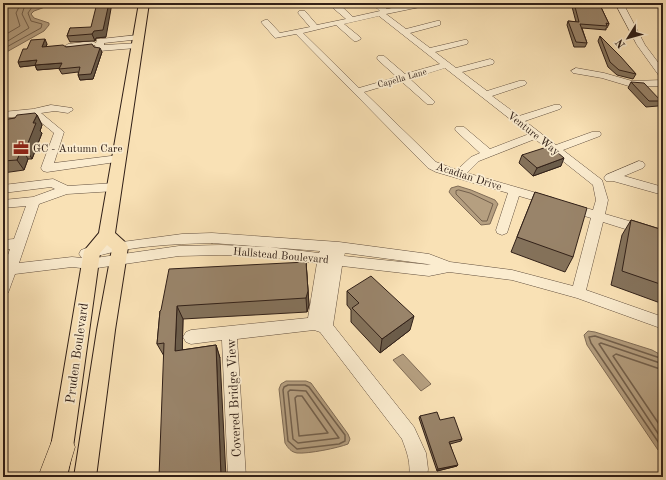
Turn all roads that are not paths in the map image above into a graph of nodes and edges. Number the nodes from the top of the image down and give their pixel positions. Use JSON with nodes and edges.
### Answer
{"nodes":[{"id":1,"x":144,"y":3,"type":"edge"},
{"id":2,"x":375,"y":3,"type":"edge"},
{"id":3,"x":620,"y":3,"type":"edge"},
{"id":4,"x":421,"y":4,"type":"edge"},
{"id":5,"x":336,"y":6,"type":"dead end"},
{"id":6,"x":302,"y":13,"type":"dead end"},
{"id":7,"x":383,"y":13,"type":"junction"},
{"id":8,"x":352,"y":20,"type":"junction"},
{"id":9,"x":265,"y":22,"type":"dead end"},
{"id":10,"x":338,"y":23,"type":"junction"},
{"id":11,"x":437,"y":24,"type":"dead end"},
{"id":12,"x":315,"y":28,"type":"junction"},
{"id":13,"x":298,"y":32,"type":"junction"},
{"id":14,"x":404,"y":32,"type":"junction"},
{"id":15,"x":357,"y":39,"type":"dead end"},
{"id":16,"x":137,"y":41,"type":"junction"},
{"id":17,"x":464,"y":42,"type":"dead end"},
{"id":18,"x":68,"y":46,"type":"edge"},
{"id":19,"x":428,"y":51,"type":"junction"},
{"id":20,"x":381,"y":58,"type":"dead end"},
{"id":21,"x":490,"y":62,"type":"dead end"},
{"id":22,"x":451,"y":68,"type":"junction"},
{"id":23,"x":576,"y":71,"type":"dead end"},
{"id":24,"x":663,"y":75,"type":"edge"},
{"id":25,"x":403,"y":78,"type":"junction"},
{"id":26,"x":522,"y":83,"type":"dead end"},
{"id":27,"x":663,"y":84,"type":"edge"},
{"id":28,"x":358,"y":92,"type":"junction"},
{"id":29,"x":485,"y":94,"type":"junction"},
{"id":30,"x":430,"y":102,"type":"dead end"},
{"id":31,"x":557,"y":107,"type":"dead end"},
{"id":32,"x":68,"y":110,"type":"dead end"},
{"id":33,"x":34,"y":112,"type":"junction"},
{"id":34,"x":3,"y":115,"type":"edge"},
{"id":35,"x":518,"y":120,"type":"junction"},
{"id":36,"x":460,"y":128,"type":"dead end"},
{"id":37,"x":596,"y":134,"type":"dead end"},
{"id":38,"x":537,"y":135,"type":"junction"},
{"id":39,"x":554,"y":149,"type":"junction"},
{"id":40,"x":488,"y":154,"type":"junction"},
{"id":41,"x":119,"y":159,"type":"junction"},
{"id":42,"x":640,"y":165,"type":"dead end"},
{"id":43,"x":460,"y":174,"type":"junction"},
{"id":44,"x":613,"y":177,"type":"junction"},
{"id":45,"x":598,"y":183,"type":"junction"},
{"id":46,"x":115,"y":187,"type":"junction"},
{"id":47,"x":3,"y":189,"type":"edge"},
{"id":48,"x":66,"y":190,"type":"junction"},
{"id":49,"x":516,"y":191,"type":"junction"},
{"id":50,"x":663,"y":191,"type":"edge"},
{"id":51,"x":34,"y":201,"type":"junction"},
{"id":52,"x":3,"y":204,"type":"edge"},
{"id":53,"x":599,"y":215,"type":"junction"},
{"id":54,"x":502,"y":230,"type":"dead end"},
{"id":55,"x":663,"y":236,"type":"edge"},
{"id":56,"x":20,"y":243,"type":"junction"},
{"id":57,"x":3,"y":245,"type":"edge"},
{"id":58,"x":115,"y":247,"type":"junction"},
{"id":59,"x":332,"y":253,"type":"junction"},
{"id":60,"x":85,"y":259,"type":"junction"},
{"id":61,"x":6,"y":269,"type":"edge"},
{"id":62,"x":3,"y":289,"type":"edge"},
{"id":63,"x":578,"y":293,"type":"junction"},
{"id":64,"x":663,"y":323,"type":"edge"},
{"id":65,"x":319,"y":325,"type":"junction"},
{"id":66,"x":229,"y":333,"type":"junction"},
{"id":67,"x":191,"y":337,"type":"dead end"},
{"id":68,"x":62,"y":447,"type":"junction"},
{"id":69,"x":52,"y":477,"type":"edge"},
{"id":70,"x":56,"y":477,"type":"edge"},
{"id":71,"x":85,"y":477,"type":"edge"},
{"id":72,"x":237,"y":477,"type":"edge"},
{"id":73,"x":418,"y":477,"type":"edge"}],
"edges":[{"from":1,"to":16,"type":"main road"},
{"from":2,"to":7,"type":"street","name":"Venture Way"},
{"from":3,"to":24,"type":"street"},
{"from":4,"to":7,"type":"street"},
{"from":5,"to":8,"type":"street"},
{"from":6,"to":12,"type":"street"},
{"from":7,"to":8,"type":"street"},
{"from":7,"to":14,"type":"street","name":"Venture Way"},
{"from":8,"to":10,"type":"street"},
{"from":9,"to":13,"type":"street"},
{"from":10,"to":12,"type":"street"},
{"from":10,"to":15,"type":"street"},
{"from":11,"to":14,"type":"street"},
{"from":12,"to":13,"type":"street"},
{"from":13,"to":28,"type":"street","name":"Acadian Drive"},
{"from":14,"to":19,"type":"street","name":"Venture Way"},
{"from":16,"to":18,"type":"street"},
{"from":16,"to":41,"type":"main road"},
{"from":17,"to":19,"type":"street"},
{"from":19,"to":22,"type":"street","name":"Venture Way"},
{"from":20,"to":25,"type":"street"},
{"from":21,"to":22,"type":"street","name":"Capella Lane"},
{"from":22,"to":25,"type":"street","name":"Capella Lane"},
{"from":22,"to":29,"type":"street","name":"Venture Way"},
{"from":23,"to":27,"type":"street"},
{"from":25,"to":28,"type":"street","name":"Capella Lane"},
{"from":25,"to":30,"type":"street"},
{"from":26,"to":29,"type":"street"},
{"from":28,"to":43,"type":"street","name":"Acadian Drive"},
{"from":29,"to":35,"type":"street","name":"Venture Way"},
{"from":31,"to":35,"type":"street"},
{"from":32,"to":33,"type":"street"},
{"from":33,"to":34,"type":"street"},
{"from":33,"to":41,"type":"street"},
{"from":35,"to":38,"type":"street","name":"Venture Way"},
{"from":36,"to":40,"type":"street"},
{"from":37,"to":39,"type":"street"},
{"from":38,"to":39,"type":"street","name":"Venture Way"},
{"from":38,"to":40,"type":"street"},
{"from":39,"to":45,"type":"street","name":"Venture Way"},
{"from":40,"to":43,"type":"street"},
{"from":41,"to":46,"type":"main road"},
{"from":42,"to":44,"type":"street"},
{"from":43,"to":49,"type":"street","name":"Acadian Drive"},
{"from":44,"to":45,"type":"street"},
{"from":44,"to":50,"type":"street"},
{"from":45,"to":53,"type":"street"},
{"from":46,"to":48,"type":"street"},
{"from":46,"to":58,"type":"main road"},
{"from":47,"to":48,"type":"street"},
{"from":48,"to":51,"type":"street"},
{"from":49,"to":53,"type":"street","name":"Acadian Drive"},
{"from":49,"to":54,"type":"street"},
{"from":51,"to":52,"type":"street"},
{"from":51,"to":56,"type":"street"},
{"from":53,"to":55,"type":"street","name":"Acadian Drive"},
{"from":53,"to":63,"type":"street"},
{"from":56,"to":57,"type":"street"},
{"from":56,"to":61,"type":"street"},
{"from":58,"to":59,"type":"street","name":"Hallstead Boulevard"},
{"from":58,"to":60,"type":"main road"},
{"from":58,"to":60,"type":"street","name":"Hallstead Boulevard"},
{"from":58,"to":71,"type":"main road"},
{"from":59,"to":63,"type":"street","name":"Hallstead Boulevard"},
{"from":59,"to":65,"type":"street"},
{"from":60,"to":61,"type":"street","name":"Hallstead Boulevard"},
{"from":60,"to":68,"type":"main road","name":"Pruden Boulevard"},
{"from":61,"to":62,"type":"street"},
{"from":63,"to":64,"type":"street","name":"Hallstead Boulevard"},
{"from":65,"to":66,"type":"street","name":"Covered Bridge View"},
{"from":65,"to":73,"type":"street"},
{"from":66,"to":67,"type":"street"},
{"from":66,"to":72,"type":"street","name":"Covered Bridge View"},
{"from":68,"to":69,"type":"highway"},
{"from":68,"to":70,"type":"main road","name":"Pruden Boulevard"}]}
